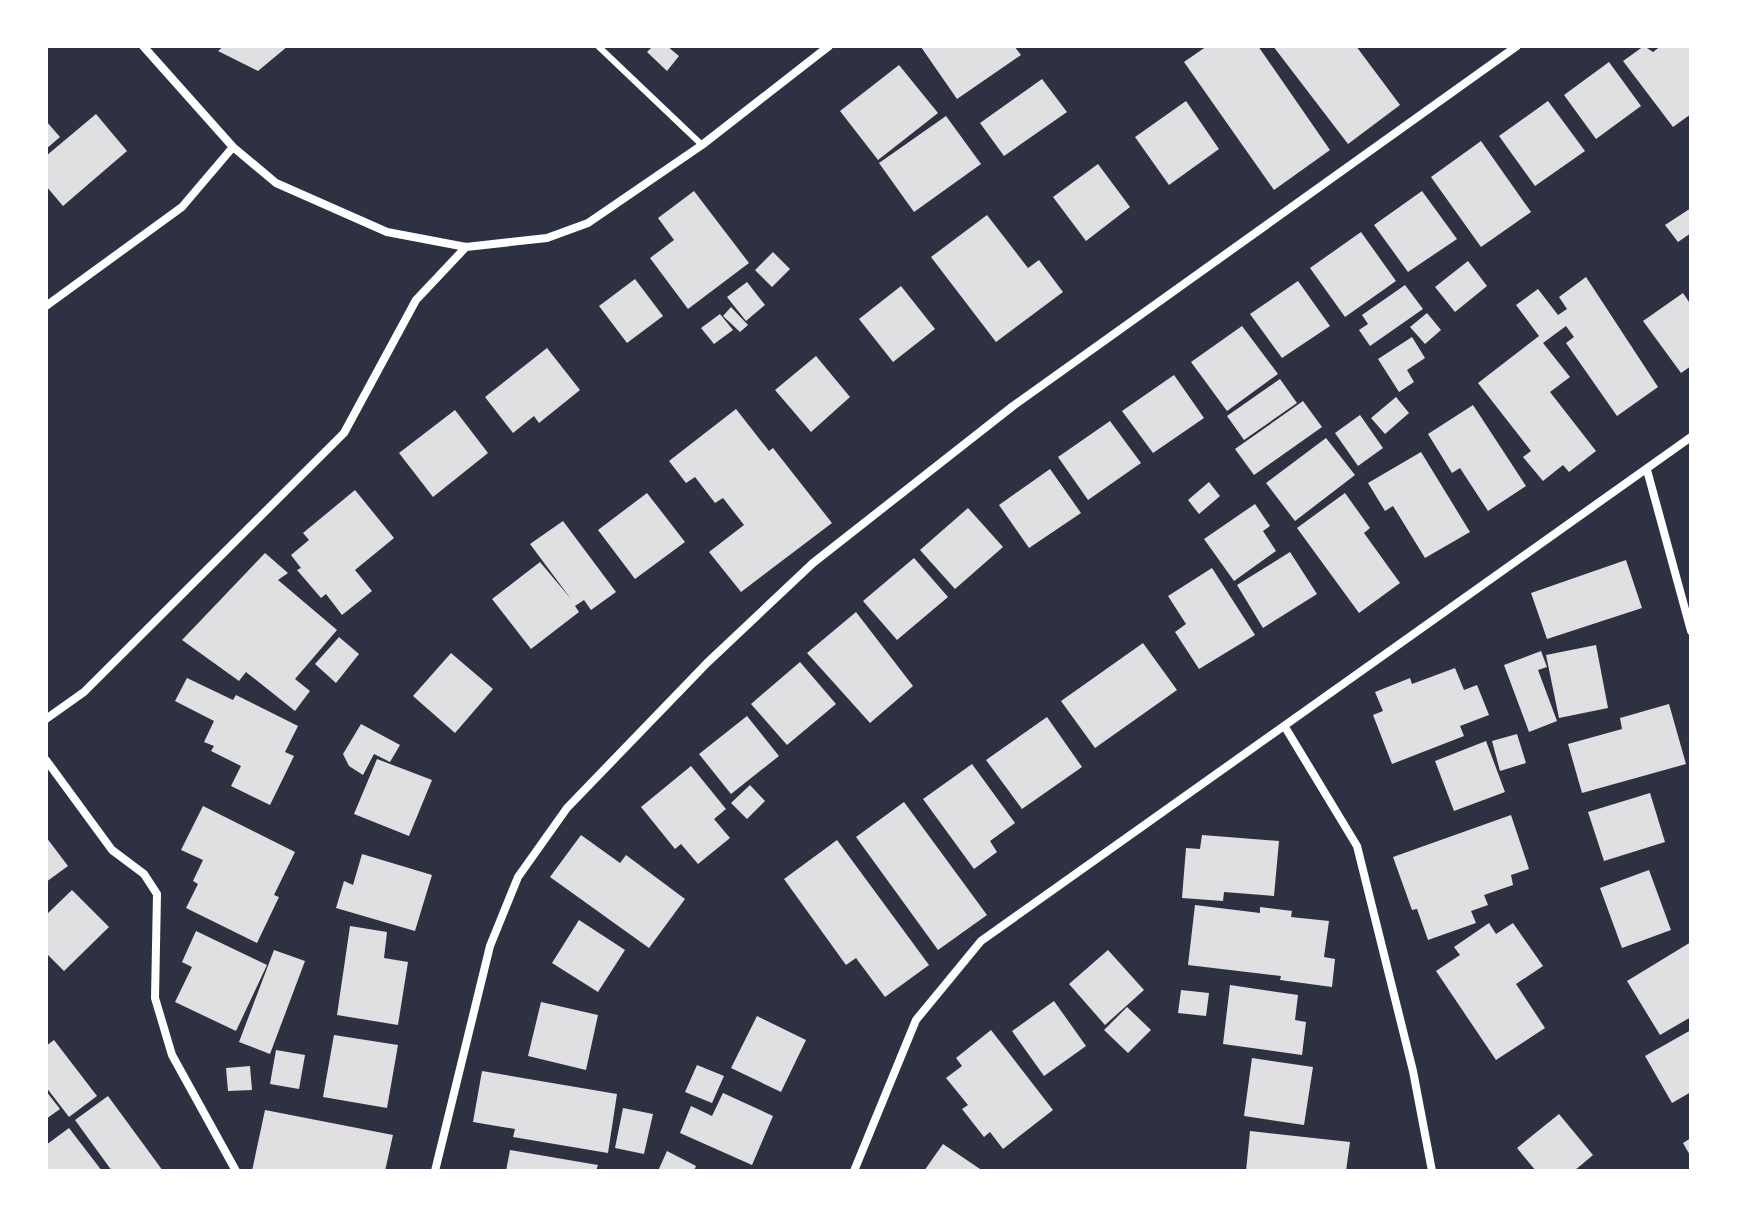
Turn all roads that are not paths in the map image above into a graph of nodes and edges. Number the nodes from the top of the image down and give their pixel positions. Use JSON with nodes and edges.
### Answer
{"nodes":[{"id":1,"x":143,"y":46,"type":"edge"},
{"id":2,"x":598,"y":46,"type":"edge"},
{"id":3,"x":829,"y":46,"type":"edge"},
{"id":4,"x":1517,"y":46,"type":"edge"},
{"id":5,"x":702,"y":145,"type":"junction"},
{"id":6,"x":233,"y":147,"type":"junction"},
{"id":7,"x":466,"y":247,"type":"junction"},
{"id":8,"x":46,"y":306,"type":"edge"},
{"id":9,"x":1691,"y":437,"type":"edge"},
{"id":10,"x":1647,"y":470,"type":"junction"},
{"id":11,"x":1691,"y":631,"type":"edge"},
{"id":12,"x":46,"y":719,"type":"edge"},
{"id":13,"x":1285,"y":727,"type":"junction"},
{"id":14,"x":46,"y":760,"type":"edge"},
{"id":15,"x":236,"y":1171,"type":"edge"},
{"id":16,"x":435,"y":1171,"type":"edge"},
{"id":17,"x":854,"y":1171,"type":"edge"},
{"id":18,"x":1432,"y":1171,"type":"edge"}],
"edges":[{"from":1,"to":6,"type":"street"},
{"from":2,"to":5,"type":"lane"},
{"from":3,"to":5,"type":"street"},
{"from":4,"to":16,"type":"street"},
{"from":5,"to":7,"type":"street"},
{"from":6,"to":7,"type":"street"},
{"from":6,"to":8,"type":"street"},
{"from":7,"to":12,"type":"street"},
{"from":9,"to":10,"type":"street"},
{"from":10,"to":11,"type":"street"},
{"from":10,"to":13,"type":"street"},
{"from":13,"to":17,"type":"street"},
{"from":13,"to":18,"type":"street"},
{"from":14,"to":15,"type":"street"}]}
